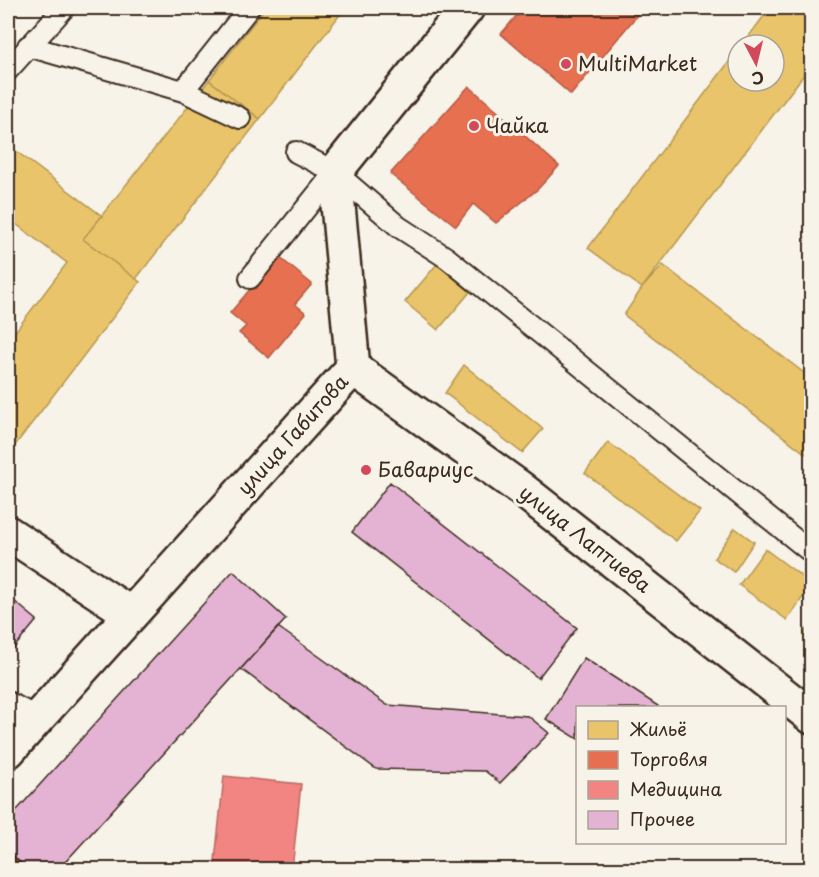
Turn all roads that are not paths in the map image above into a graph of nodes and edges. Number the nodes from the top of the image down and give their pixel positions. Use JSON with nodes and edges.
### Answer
{"nodes":[{"id":1,"x":64,"y":8,"type":"edge"},
{"id":2,"x":249,"y":8,"type":"edge"},
{"id":3,"x":467,"y":8,"type":"edge"},
{"id":4,"x":28,"y":46,"type":"junction"},
{"id":5,"x":8,"y":70,"type":"edge"},
{"id":6,"x":183,"y":91,"type":"junction"},
{"id":7,"x":240,"y":118,"type":"dead end"},
{"id":8,"x":296,"y":152,"type":"dead end"},
{"id":9,"x":335,"y":172,"type":"junction"},
{"id":10,"x":250,"y":278,"type":"dead end"},
{"id":11,"x":353,"y":368,"type":"junction"},
{"id":12,"x":8,"y":533,"type":"edge"},
{"id":13,"x":812,"y":553,"type":"edge"},
{"id":14,"x":131,"y":614,"type":"junction"},
{"id":15,"x":8,"y":702,"type":"edge"},
{"id":16,"x":812,"y":717,"type":"edge"},
{"id":17,"x":38,"y":718,"type":"junction"},
{"id":18,"x":8,"y":751,"type":"edge"}],
"edges":[{"from":1,"to":4,"type":"lane"},
{"from":2,"to":6,"type":"lane"},
{"from":3,"to":9,"type":"street"},
{"from":4,"to":5,"type":"lane"},
{"from":4,"to":6,"type":"lane"},
{"from":6,"to":7,"type":"lane"},
{"from":8,"to":9,"type":"lane"},
{"from":9,"to":10,"type":"lane"},
{"from":9,"to":11,"type":"street","name":"улица Габитова"},
{"from":9,"to":13,"type":"lane"},
{"from":11,"to":14,"type":"street","name":"улица Габитова"},
{"from":11,"to":16,"type":"street","name":"улица Лаптиева"},
{"from":12,"to":14,"type":"street"},
{"from":14,"to":17,"type":"street","name":"улица Габитова"},
{"from":15,"to":17,"type":"lane"},
{"from":17,"to":18,"type":"street","name":"улица Габитова"}]}
